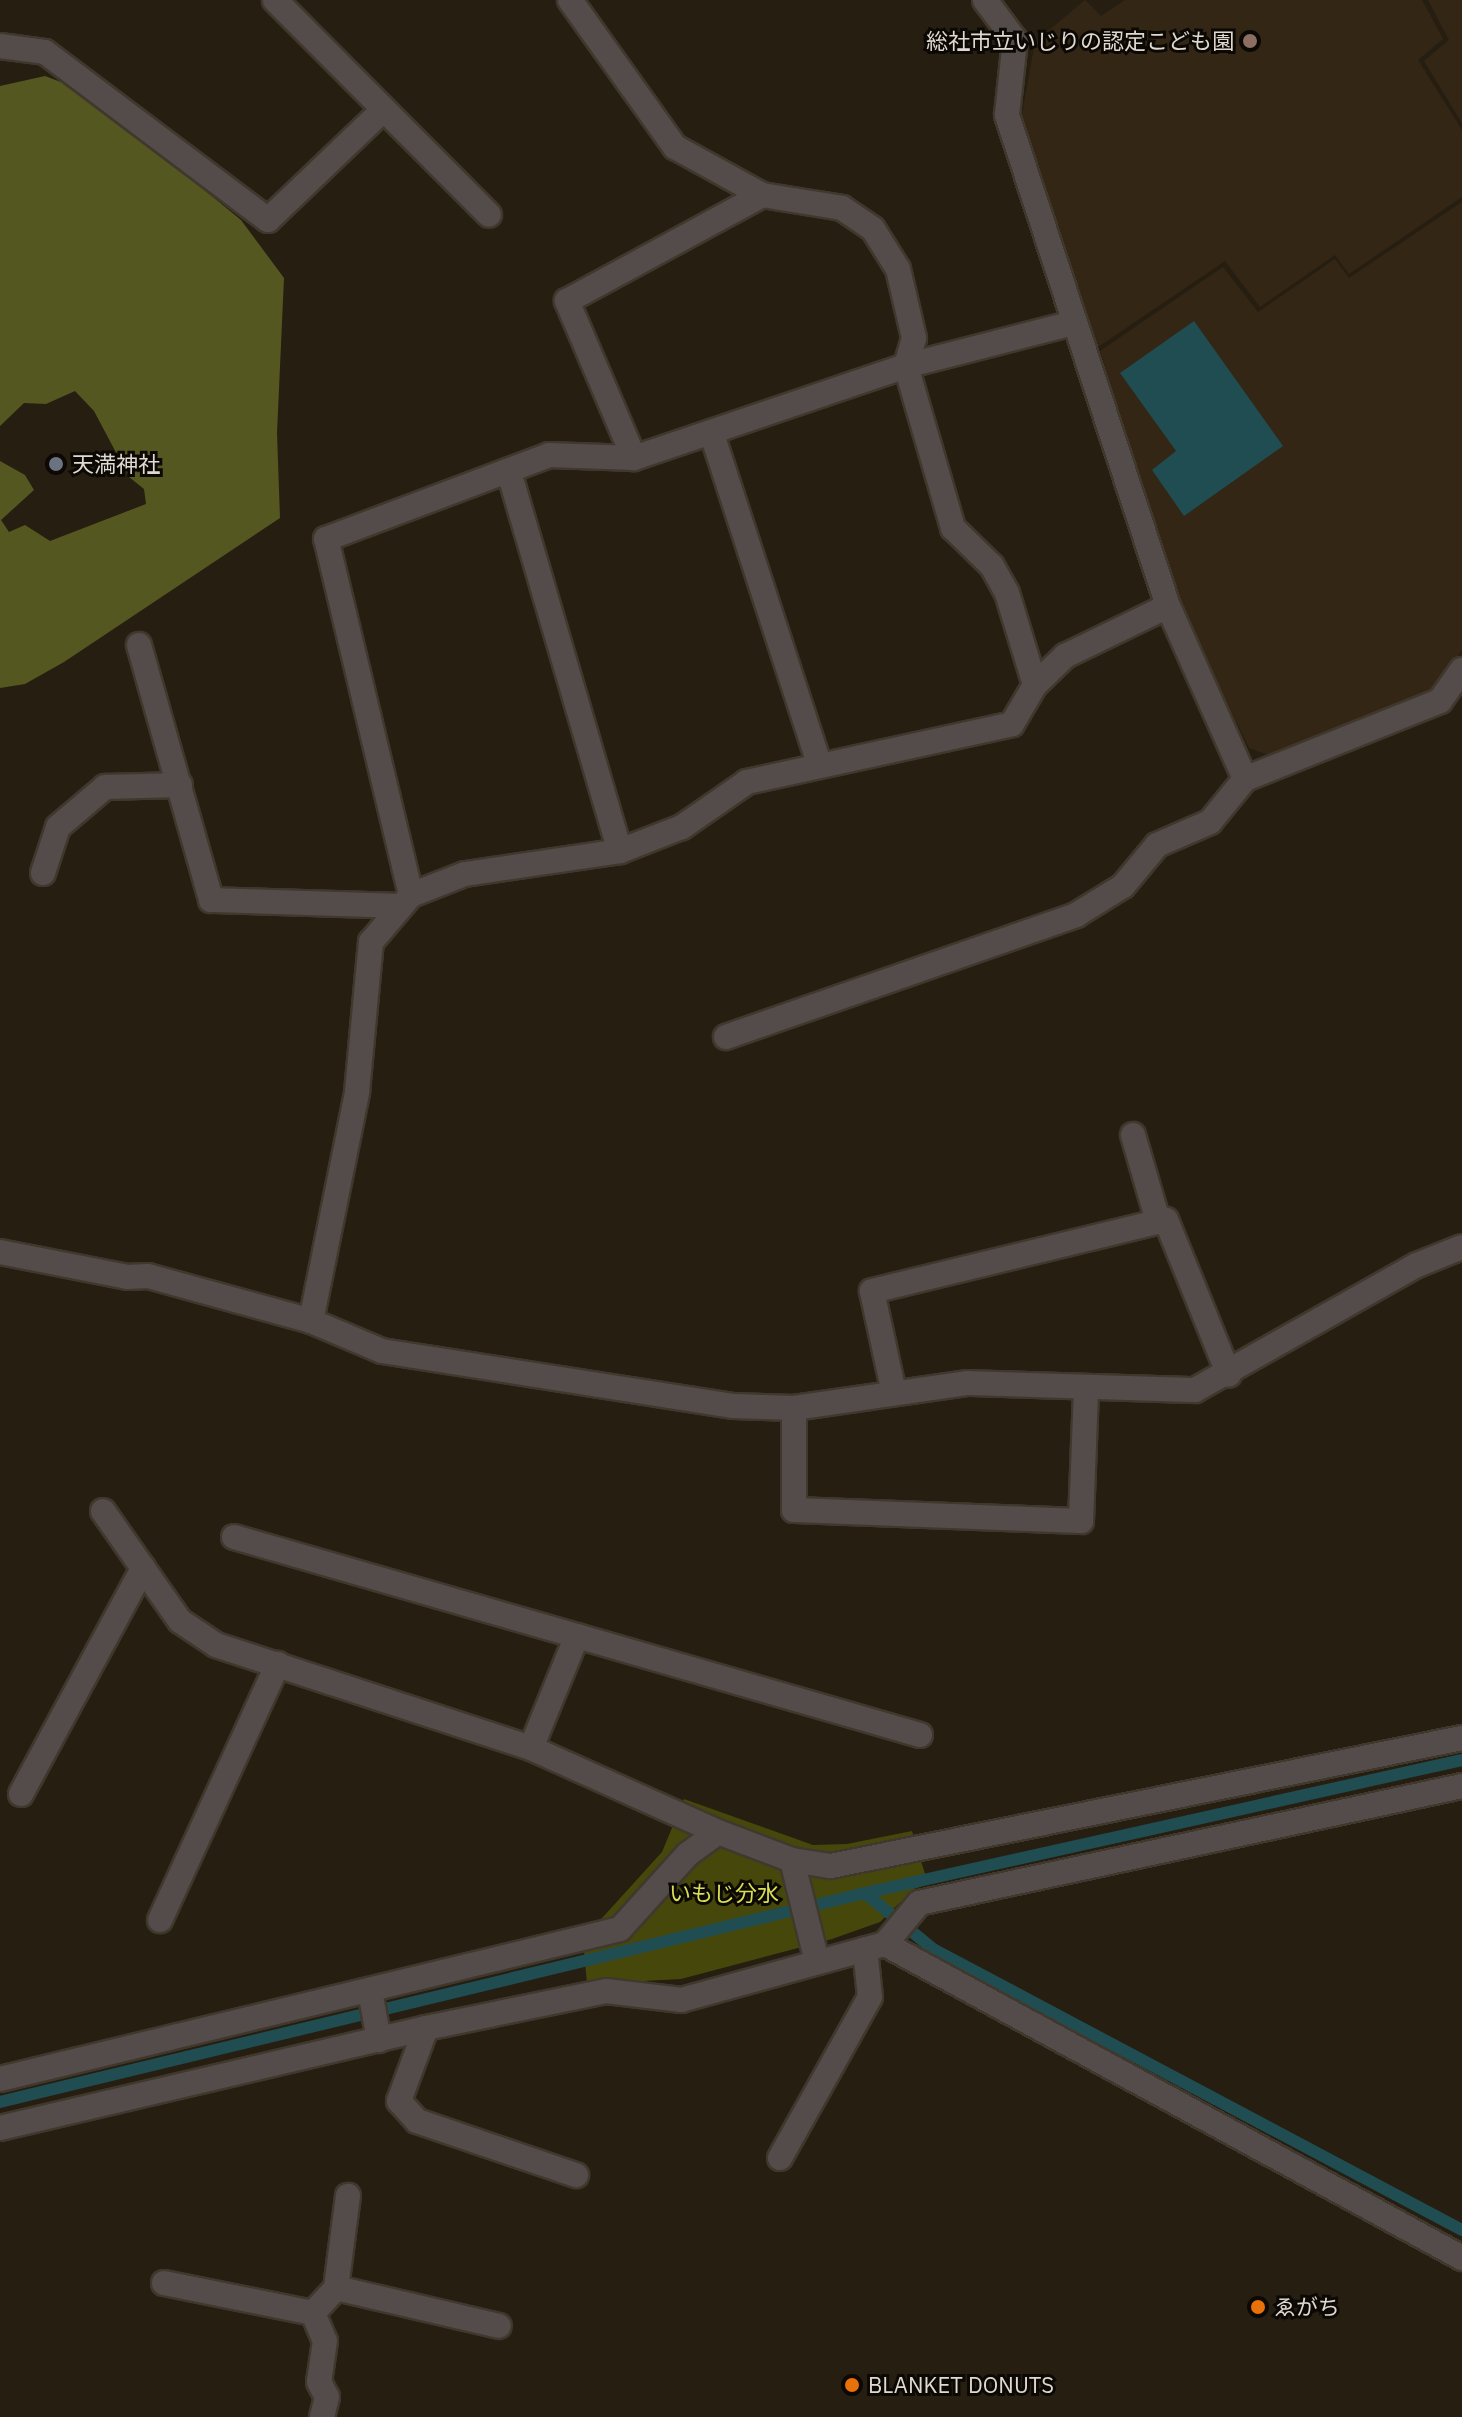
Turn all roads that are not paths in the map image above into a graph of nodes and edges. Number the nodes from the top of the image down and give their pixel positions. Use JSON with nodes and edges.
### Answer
{"nodes":[{"id":1,"x":275,"y":0,"type":"edge"},
{"id":2,"x":570,"y":0,"type":"edge"},
{"id":3,"x":985,"y":0,"type":"edge"},
{"id":4,"x":0,"y":46,"type":"edge"},
{"id":5,"x":383,"y":110,"type":"junction"},
{"id":6,"x":762,"y":195,"type":"junction"},
{"id":7,"x":489,"y":215,"type":"dead end"},
{"id":8,"x":1074,"y":323,"type":"junction"},
{"id":9,"x":906,"y":366,"type":"junction"},
{"id":10,"x":712,"y":434,"type":"junction"},
{"id":11,"x":634,"y":458,"type":"junction"},
{"id":12,"x":509,"y":472,"type":"junction"},
{"id":13,"x":1168,"y":606,"type":"junction"},
{"id":14,"x":139,"y":645,"type":"dead end"},
{"id":15,"x":1462,"y":670,"type":"edge"},
{"id":16,"x":1035,"y":685,"type":"junction"},
{"id":17,"x":819,"y":763,"type":"junction"},
{"id":18,"x":1245,"y":779,"type":"junction"},
{"id":19,"x":180,"y":785,"type":"junction"},
{"id":20,"x":620,"y":851,"type":"junction"},
{"id":21,"x":43,"y":873,"type":"dead end"},
{"id":22,"x":404,"y":901,"type":"junction"},
{"id":23,"x":726,"y":1037,"type":"dead end"},
{"id":24,"x":1133,"y":1135,"type":"dead end"},
{"id":25,"x":1158,"y":1221,"type":"junction"},
{"id":26,"x":1462,"y":1247,"type":"edge"},
{"id":27,"x":0,"y":1252,"type":"edge"},
{"id":28,"x":311,"y":1321,"type":"junction"},
{"id":29,"x":1229,"y":1375,"type":"junction"},
{"id":30,"x":1086,"y":1390,"type":"junction"},
{"id":31,"x":894,"y":1393,"type":"junction"},
{"id":32,"x":794,"y":1408,"type":"junction"},
{"id":33,"x":103,"y":1511,"type":"dead end"},
{"id":34,"x":234,"y":1537,"type":"dead end"},
{"id":35,"x":143,"y":1568,"type":"junction"},
{"id":36,"x":577,"y":1636,"type":"junction"},
{"id":37,"x":278,"y":1664,"type":"junction"},
{"id":38,"x":920,"y":1735,"type":"dead end"},
{"id":39,"x":1462,"y":1738,"type":"edge"},
{"id":40,"x":531,"y":1748,"type":"junction"},
{"id":41,"x":1462,"y":1786,"type":"edge"},
{"id":42,"x":21,"y":1794,"type":"dead end"},
{"id":43,"x":718,"y":1832,"type":"junction"},
{"id":44,"x":792,"y":1860,"type":"junction"},
{"id":45,"x":160,"y":1920,"type":"dead end"},
{"id":46,"x":875,"y":1946,"type":"junction"},
{"id":47,"x":817,"y":1962,"type":"junction"},
{"id":48,"x":371,"y":1996,"type":"junction"},
{"id":49,"x":426,"y":2028,"type":"junction"},
{"id":50,"x":378,"y":2034,"type":"junction"},
{"id":51,"x":0,"y":2079,"type":"edge"},
{"id":52,"x":0,"y":2128,"type":"edge"},
{"id":53,"x":780,"y":2158,"type":"dead end"},
{"id":54,"x":576,"y":2175,"type":"dead end"},
{"id":55,"x":348,"y":2196,"type":"dead end"},
{"id":56,"x":1462,"y":2258,"type":"edge"},
{"id":57,"x":164,"y":2283,"type":"dead end"},
{"id":58,"x":336,"y":2288,"type":"junction"},
{"id":59,"x":313,"y":2313,"type":"junction"},
{"id":60,"x":499,"y":2326,"type":"dead end"},
{"id":61,"x":322,"y":2417,"type":"edge"}],
"edges":[{"from":1,"to":5,"type":"street"},
{"from":2,"to":6,"type":"street"},
{"from":3,"to":8,"type":"street"},
{"from":4,"to":5,"type":"street"},
{"from":5,"to":7,"type":"street"},
{"from":6,"to":9,"type":"street"},
{"from":6,"to":11,"type":"street"},
{"from":8,"to":9,"type":"street"},
{"from":8,"to":13,"type":"street"},
{"from":9,"to":10,"type":"street"},
{"from":9,"to":16,"type":"street"},
{"from":10,"to":11,"type":"street"},
{"from":10,"to":17,"type":"street"},
{"from":11,"to":12,"type":"street"},
{"from":12,"to":20,"type":"street"},
{"from":12,"to":22,"type":"street"},
{"from":13,"to":16,"type":"street"},
{"from":13,"to":18,"type":"street"},
{"from":14,"to":19,"type":"street"},
{"from":15,"to":18,"type":"street"},
{"from":16,"to":17,"type":"street"},
{"from":17,"to":20,"type":"street"},
{"from":18,"to":23,"type":"street"},
{"from":19,"to":21,"type":"street"},
{"from":19,"to":22,"type":"street"},
{"from":20,"to":22,"type":"street"},
{"from":22,"to":28,"type":"street"},
{"from":24,"to":25,"type":"street"},
{"from":25,"to":29,"type":"street"},
{"from":25,"to":31,"type":"street"},
{"from":26,"to":29,"type":"street"},
{"from":27,"to":28,"type":"street"},
{"from":28,"to":32,"type":"street"},
{"from":29,"to":30,"type":"street"},
{"from":30,"to":31,"type":"street"},
{"from":30,"to":32,"type":"street"},
{"from":31,"to":32,"type":"street"},
{"from":33,"to":35,"type":"street"},
{"from":34,"to":36,"type":"street"},
{"from":35,"to":37,"type":"street"},
{"from":35,"to":42,"type":"street"},
{"from":36,"to":38,"type":"street"},
{"from":36,"to":40,"type":"street"},
{"from":37,"to":40,"type":"street"},
{"from":37,"to":45,"type":"street"},
{"from":39,"to":44,"type":"street"},
{"from":40,"to":43,"type":"street"},
{"from":41,"to":46,"type":"street"},
{"from":43,"to":44,"type":"street"},
{"from":43,"to":48,"type":"street"},
{"from":44,"to":47,"type":"street"},
{"from":46,"to":47,"type":"street"},
{"from":46,"to":53,"type":"street"},
{"from":46,"to":56,"type":"street"},
{"from":47,"to":49,"type":"street"},
{"from":48,"to":50,"type":"street"},
{"from":48,"to":51,"type":"street"},
{"from":49,"to":50,"type":"street"},
{"from":49,"to":54,"type":"street"},
{"from":50,"to":52,"type":"street"},
{"from":55,"to":58,"type":"street"},
{"from":57,"to":59,"type":"street"},
{"from":58,"to":59,"type":"street"},
{"from":58,"to":60,"type":"street"},
{"from":59,"to":61,"type":"street"}]}
